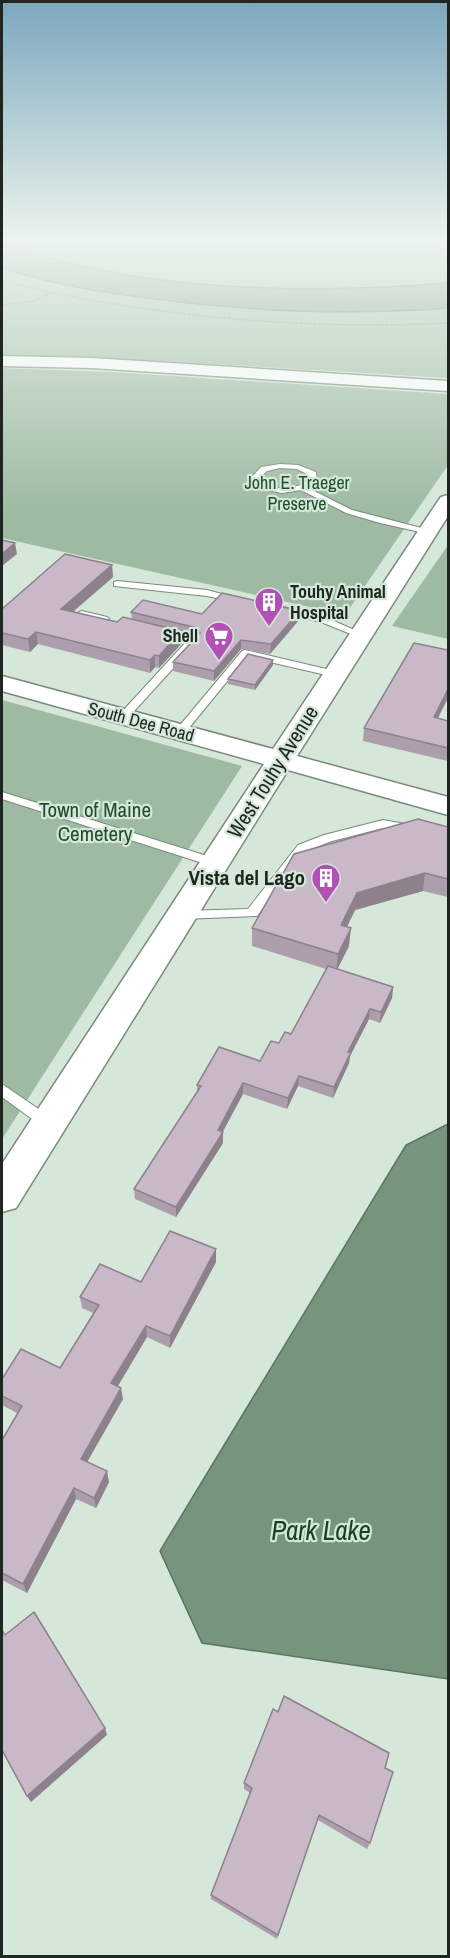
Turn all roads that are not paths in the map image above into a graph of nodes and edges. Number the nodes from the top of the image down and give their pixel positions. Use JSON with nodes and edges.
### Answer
{"nodes":[{"id":1,"x":2,"y":361,"type":"edge"},
{"id":2,"x":448,"y":386,"type":"edge"},
{"id":3,"x":304,"y":489,"type":"junction"},
{"id":4,"x":448,"y":501,"type":"edge"},
{"id":5,"x":429,"y":531,"type":"junction"},
{"id":6,"x":117,"y":584,"type":"dead end"},
{"id":7,"x":249,"y":602,"type":"edge"},
{"id":8,"x":271,"y":607,"type":"edge"},
{"id":9,"x":82,"y":614,"type":"edge"},
{"id":10,"x":115,"y":622,"type":"edge"},
{"id":11,"x":148,"y":630,"type":"edge"},
{"id":12,"x":361,"y":635,"type":"junction"},
{"id":13,"x":335,"y":674,"type":"junction"},
{"id":14,"x":2,"y":683,"type":"edge"},
{"id":15,"x":123,"y":717,"type":"junction"},
{"id":16,"x":180,"y":732,"type":"junction"},
{"id":17,"x":281,"y":760,"type":"junction"},
{"id":18,"x":2,"y":795,"type":"edge"},
{"id":19,"x":448,"y":806,"type":"edge"},
{"id":20,"x":424,"y":832,"type":"edge"},
{"id":21,"x":216,"y":863,"type":"junction"},
{"id":22,"x":183,"y":915,"type":"junction"},
{"id":23,"x":2,"y":1090,"type":"edge"},
{"id":24,"x":48,"y":1123,"type":"junction"},
{"id":25,"x":2,"y":1196,"type":"edge"}],
"edges":[{"from":1,"to":2,"type":"main road"},
{"from":3,"to":3,"type":"lane"},
{"from":3,"to":5,"type":"lane"},
{"from":4,"to":5,"type":"main road","name":"West Touhy Avenue"},
{"from":5,"to":12,"type":"main road","name":"West Touhy Avenue"},
{"from":6,"to":7,"type":"lane"},
{"from":8,"to":12,"type":"lane"},
{"from":9,"to":10,"type":"lane"},
{"from":11,"to":15,"type":"lane"},
{"from":12,"to":13,"type":"main road","name":"West Touhy Avenue"},
{"from":13,"to":16,"type":"lane"},
{"from":13,"to":17,"type":"main road","name":"West Touhy Avenue"},
{"from":14,"to":15,"type":"main road","name":"South Dee Road"},
{"from":15,"to":16,"type":"main road","name":"South Dee Road"},
{"from":16,"to":17,"type":"main road","name":"South Dee Road"},
{"from":17,"to":19,"type":"main road","name":"South Dee Road"},
{"from":17,"to":21,"type":"main road","name":"West Touhy Avenue"},
{"from":18,"to":21,"type":"lane"},
{"from":20,"to":22,"type":"lane"},
{"from":21,"to":22,"type":"main road","name":"West Touhy Avenue"},
{"from":22,"to":24,"type":"main road","name":"West Touhy Avenue"},
{"from":23,"to":24,"type":"lane"},
{"from":24,"to":25,"type":"main road","name":"West Touhy Avenue"}]}
